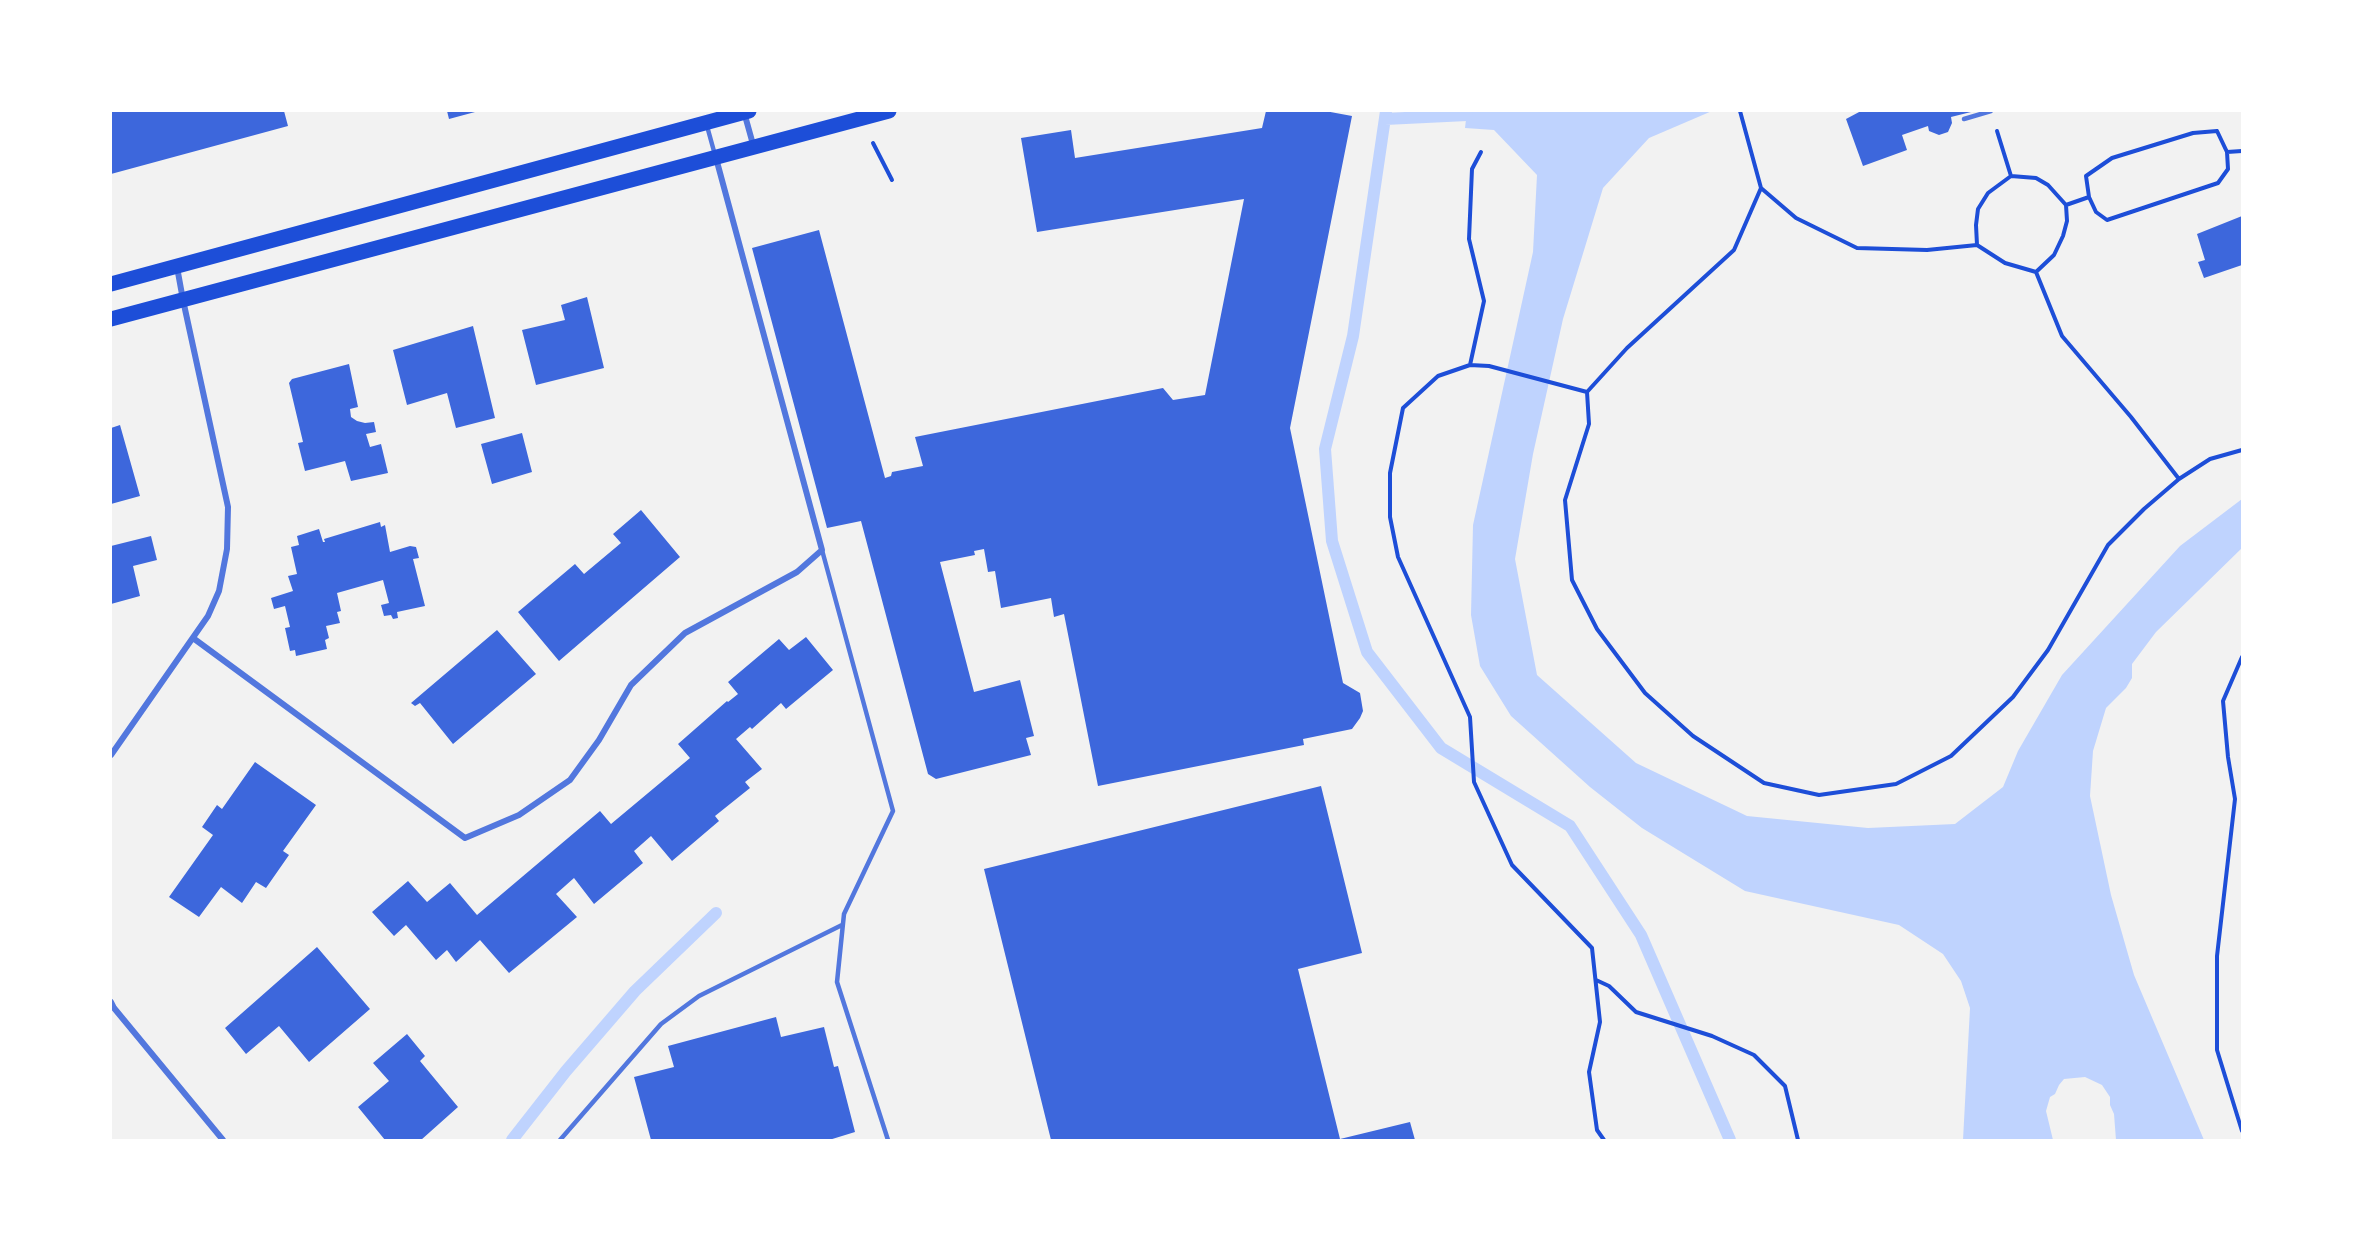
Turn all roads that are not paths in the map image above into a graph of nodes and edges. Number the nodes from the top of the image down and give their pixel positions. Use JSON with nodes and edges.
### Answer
{"nodes":[{"id":1,"x":746,"y":111,"type":"edge"},
{"id":2,"x":889,"y":111,"type":"edge"},
{"id":3,"x":1990,"y":111,"type":"edge"},
{"id":4,"x":1964,"y":119,"type":"dead end"},
{"id":5,"x":706,"y":123,"type":"junction"},
{"id":6,"x":754,"y":148,"type":"junction"},
{"id":7,"x":716,"y":158,"type":"junction"},
{"id":8,"x":177,"y":267,"type":"junction"},
{"id":9,"x":111,"y":284,"type":"edge"},
{"id":10,"x":183,"y":300,"type":"junction"},
{"id":11,"x":111,"y":319,"type":"edge"},
{"id":12,"x":822,"y":550,"type":"junction"},
{"id":13,"x":193,"y":638,"type":"junction"},
{"id":14,"x":111,"y":755,"type":"edge"},
{"id":15,"x":843,"y":925,"type":"junction"},
{"id":16,"x":111,"y":1002,"type":"edge"},
{"id":17,"x":223,"y":1140,"type":"edge"},
{"id":18,"x":560,"y":1140,"type":"edge"},
{"id":19,"x":888,"y":1140,"type":"edge"}],
"edges":[{"from":1,"to":5,"type":"main road"},
{"from":1,"to":6,"type":"street"},
{"from":2,"to":6,"type":"main road"},
{"from":3,"to":4,"type":"lane"},
{"from":5,"to":7,"type":"lane"},
{"from":5,"to":8,"type":"main road"},
{"from":6,"to":7,"type":"main road"},
{"from":7,"to":10,"type":"main road"},
{"from":7,"to":12,"type":"street"},
{"from":8,"to":9,"type":"main road"},
{"from":8,"to":10,"type":"street"},
{"from":10,"to":11,"type":"main road"},
{"from":10,"to":13,"type":"street"},
{"from":12,"to":13,"type":"street"},
{"from":12,"to":15,"type":"lane"},
{"from":13,"to":14,"type":"street"},
{"from":15,"to":18,"type":"lane"},
{"from":15,"to":19,"type":"lane"},
{"from":16,"to":17,"type":"street"}]}
